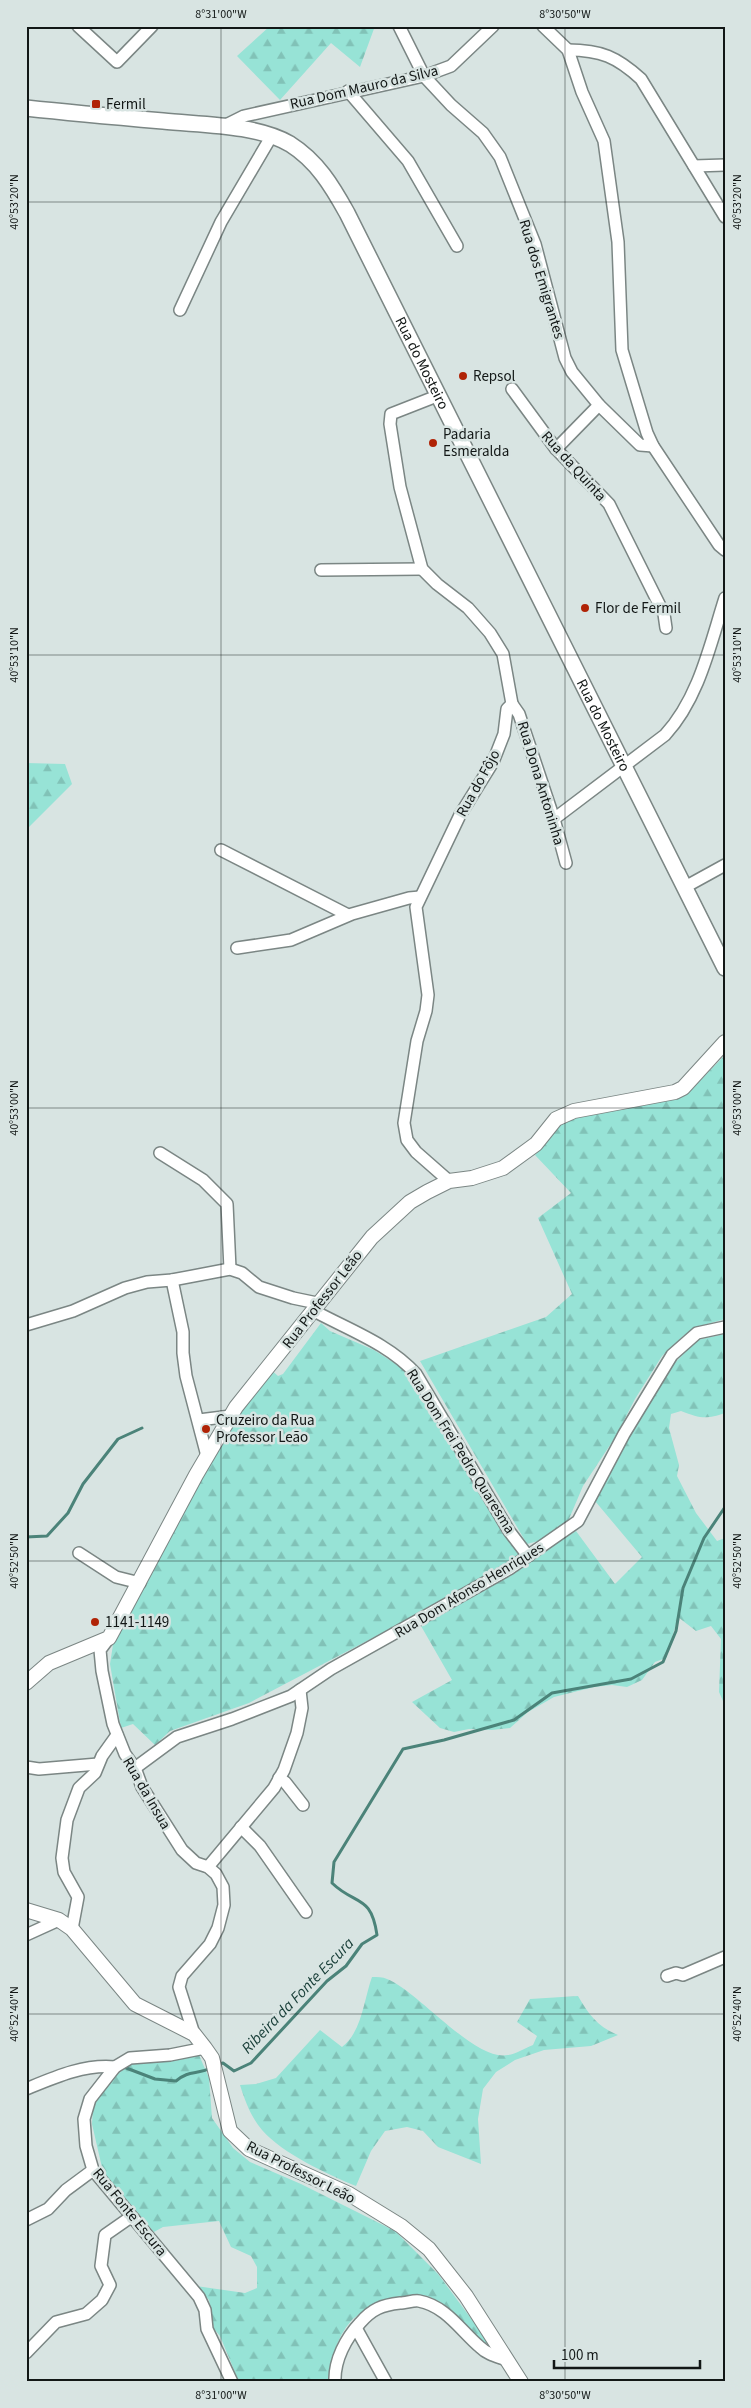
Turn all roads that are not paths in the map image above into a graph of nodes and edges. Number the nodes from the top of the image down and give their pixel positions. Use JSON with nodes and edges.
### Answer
{"nodes":[{"id":1,"x":78,"y":26,"type":"edge"},
{"id":2,"x":152,"y":26,"type":"edge"},
{"id":3,"x":399,"y":26,"type":"edge"},
{"id":4,"x":493,"y":26,"type":"edge"},
{"id":5,"x":543,"y":26,"type":"edge"},
{"id":6,"x":568,"y":50,"type":"junction"},
{"id":7,"x":424,"y":76,"type":"junction"},
{"id":8,"x":348,"y":91,"type":"junction"},
{"id":9,"x":26,"y":108,"type":"edge"},
{"id":10,"x":224,"y":126,"type":"junction"},
{"id":11,"x":271,"y":137,"type":"junction"},
{"id":12,"x":725,"y":165,"type":"edge"},
{"id":13,"x":694,"y":166,"type":"junction"},
{"id":14,"x":725,"y":217,"type":"edge"},
{"id":15,"x":457,"y":246,"type":"dead end"},
{"id":16,"x":180,"y":310,"type":"dead end"},
{"id":17,"x":512,"y":389,"type":"dead end"},
{"id":18,"x":437,"y":396,"type":"junction"},
{"id":19,"x":599,"y":405,"type":"junction"},
{"id":20,"x":653,"y":446,"type":"junction"},
{"id":21,"x":556,"y":449,"type":"junction"},
{"id":22,"x":725,"y":550,"type":"edge"},
{"id":23,"x":422,"y":569,"type":"junction"},
{"id":24,"x":321,"y":570,"type":"dead end"},
{"id":25,"x":725,"y":598,"type":"edge"},
{"id":26,"x":666,"y":628,"type":"dead end"},
{"id":27,"x":512,"y":704,"type":"junction"},
{"id":28,"x":624,"y":766,"type":"junction"},
{"id":29,"x":554,"y":819,"type":"junction"},
{"id":30,"x":220,"y":850,"type":"dead end"},
{"id":31,"x":566,"y":863,"type":"dead end"},
{"id":32,"x":725,"y":865,"type":"edge"},
{"id":33,"x":685,"y":886,"type":"junction"},
{"id":34,"x":420,"y":897,"type":"junction"},
{"id":35,"x":348,"y":915,"type":"junction"},
{"id":36,"x":236,"y":948,"type":"dead end"},
{"id":37,"x":725,"y":968,"type":"edge"},
{"id":38,"x":725,"y":1042,"type":"edge"},
{"id":39,"x":160,"y":1153,"type":"dead end"},
{"id":40,"x":449,"y":1181,"type":"junction"},
{"id":41,"x":230,"y":1269,"type":"junction"},
{"id":42,"x":172,"y":1280,"type":"junction"},
{"id":43,"x":317,"y":1303,"type":"junction"},
{"id":44,"x":26,"y":1325,"type":"edge"},
{"id":45,"x":725,"y":1327,"type":"edge"},
{"id":46,"x":231,"y":1416,"type":"junction"},
{"id":47,"x":199,"y":1420,"type":"junction"},
{"id":48,"x":207,"y":1456,"type":"junction"},
{"id":49,"x":79,"y":1553,"type":"dead end"},
{"id":50,"x":528,"y":1556,"type":"junction"},
{"id":51,"x":140,"y":1583,"type":"junction"},
{"id":52,"x":109,"y":1638,"type":"junction"},
{"id":53,"x":26,"y":1683,"type":"edge"},
{"id":54,"x":300,"y":1690,"type":"junction"},
{"id":55,"x":117,"y":1735,"type":"junction"},
{"id":56,"x":98,"y":1764,"type":"junction"},
{"id":57,"x":26,"y":1767,"type":"edge"},
{"id":58,"x":135,"y":1768,"type":"junction"},
{"id":59,"x":279,"y":1778,"type":"junction"},
{"id":60,"x":303,"y":1805,"type":"dead end"},
{"id":61,"x":241,"y":1827,"type":"junction"},
{"id":62,"x":208,"y":1867,"type":"junction"},
{"id":63,"x":26,"y":1910,"type":"edge"},
{"id":64,"x":306,"y":1912,"type":"dead end"},
{"id":65,"x":59,"y":1920,"type":"junction"},
{"id":66,"x":72,"y":1929,"type":"junction"},
{"id":67,"x":26,"y":1935,"type":"edge"},
{"id":68,"x":725,"y":1957,"type":"edge"},
{"id":69,"x":667,"y":1976,"type":"dead end"},
{"id":70,"x":194,"y":2034,"type":"junction"},
{"id":71,"x":208,"y":2053,"type":"junction"},
{"id":72,"x":118,"y":2064,"type":"junction"},
{"id":73,"x":26,"y":2089,"type":"edge"},
{"id":74,"x":93,"y":2170,"type":"junction"},
{"id":75,"x":134,"y":2218,"type":"junction"},
{"id":76,"x":26,"y":2220,"type":"edge"},
{"id":77,"x":356,"y":2328,"type":"junction"},
{"id":78,"x":26,"y":2353,"type":"edge"},
{"id":79,"x":504,"y":2359,"type":"junction"},
{"id":80,"x":232,"y":2382,"type":"edge"},
{"id":81,"x":334,"y":2382,"type":"edge"},
{"id":82,"x":386,"y":2382,"type":"edge"},
{"id":83,"x":521,"y":2382,"type":"edge"}],
"edges":[{"from":1,"to":2,"type":"street"},
{"from":3,"to":7,"type":"street","name":"Rua dos Emigrantes"},
{"from":4,"to":7,"type":"street","name":"Rua Dom Mauro da Silva"},
{"from":5,"to":6,"type":"street"},
{"from":6,"to":13,"type":"street"},
{"from":6,"to":20,"type":"street"},
{"from":7,"to":8,"type":"street","name":"Rua Dom Mauro da Silva"},
{"from":7,"to":19,"type":"street","name":"Rua dos Emigrantes"},
{"from":8,"to":10,"type":"street","name":"Rua Dom Mauro da Silva"},
{"from":8,"to":15,"type":"street"},
{"from":9,"to":10,"type":"main road","name":"Rua do Mosteiro"},
{"from":10,"to":11,"type":"main road","name":"Rua do Mosteiro"},
{"from":11,"to":16,"type":"street"},
{"from":11,"to":18,"type":"main road","name":"Rua do Mosteiro"},
{"from":12,"to":13,"type":"street"},
{"from":13,"to":14,"type":"street"},
{"from":17,"to":21,"type":"street","name":"Rua da Quinta"},
{"from":18,"to":23,"type":"street"},
{"from":18,"to":28,"type":"main road","name":"Rua do Mosteiro"},
{"from":19,"to":20,"type":"street","name":"Rua dos Emigrantes"},
{"from":19,"to":21,"type":"street"},
{"from":20,"to":22,"type":"street"},
{"from":21,"to":26,"type":"street","name":"Rua da Quinta"},
{"from":23,"to":24,"type":"street"},
{"from":23,"to":27,"type":"street","name":"Rua do Fôjo"},
{"from":25,"to":28,"type":"street"},
{"from":27,"to":29,"type":"street","name":"Rua Dona Antoninha"},
{"from":27,"to":34,"type":"street","name":"Rua do Fôjo"},
{"from":28,"to":29,"type":"street"},
{"from":28,"to":33,"type":"main road","name":"Rua do Mosteiro"},
{"from":29,"to":31,"type":"street","name":"Rua Dona Antoninha"},
{"from":30,"to":35,"type":"street"},
{"from":32,"to":33,"type":"street"},
{"from":33,"to":37,"type":"main road","name":"Rua do Mosteiro"},
{"from":34,"to":35,"type":"street"},
{"from":34,"to":40,"type":"street","name":"Rua do Fôjo"},
{"from":35,"to":36,"type":"street"},
{"from":38,"to":40,"type":"street","name":"Rua Professor Leão"},
{"from":39,"to":41,"type":"street"},
{"from":40,"to":43,"type":"street","name":"Rua Professor Leão"},
{"from":41,"to":42,"type":"street"},
{"from":41,"to":43,"type":"street"},
{"from":42,"to":44,"type":"street"},
{"from":42,"to":47,"type":"street"},
{"from":43,"to":46,"type":"street","name":"Rua Professor Leão"},
{"from":43,"to":50,"type":"street","name":"Rua Dom Frei Pedro Quaresma"},
{"from":45,"to":50,"type":"street","name":"Rua Dom Afonso Henriques"},
{"from":46,"to":47,"type":"street"},
{"from":46,"to":48,"type":"street","name":"Rua Professor Leão"},
{"from":47,"to":48,"type":"street"},
{"from":48,"to":51,"type":"street","name":"Rua Professor Leão"},
{"from":49,"to":51,"type":"street"},
{"from":50,"to":54,"type":"street","name":"Rua Dom Afonso Henriques"},
{"from":51,"to":52,"type":"street","name":"Rua Professor Leão"},
{"from":52,"to":53,"type":"street"},
{"from":52,"to":55,"type":"street","name":"Rua da Insua"},
{"from":54,"to":58,"type":"street","name":"Rua Dom Afonso Henriques"},
{"from":54,"to":59,"type":"street"},
{"from":55,"to":56,"type":"street"},
{"from":55,"to":58,"type":"street","name":"Rua da Insua"},
{"from":56,"to":57,"type":"street"},
{"from":56,"to":66,"type":"street"},
{"from":58,"to":62,"type":"street","name":"Rua da Insua"},
{"from":59,"to":60,"type":"street"},
{"from":59,"to":61,"type":"street"},
{"from":61,"to":62,"type":"street"},
{"from":61,"to":64,"type":"street"},
{"from":62,"to":70,"type":"street","name":"Rua da Insua"},
{"from":63,"to":65,"type":"street","name":"Rua Professor Leão"},
{"from":65,"to":66,"type":"street","name":"Rua Professor Leão"},
{"from":65,"to":67,"type":"street"},
{"from":66,"to":70,"type":"street","name":"Rua Professor Leão"},
{"from":68,"to":69,"type":"street"},
{"from":70,"to":71,"type":"street","name":"Rua Professor Leão"},
{"from":71,"to":72,"type":"street"},
{"from":71,"to":79,"type":"street","name":"Rua Professor Leão"},
{"from":72,"to":73,"type":"street"},
{"from":72,"to":74,"type":"street","name":"Rua Fonte Escura"},
{"from":74,"to":75,"type":"street","name":"Rua Fonte Escura"},
{"from":74,"to":76,"type":"street"},
{"from":75,"to":78,"type":"street"},
{"from":75,"to":80,"type":"street","name":"Rua Fonte Escura"},
{"from":77,"to":79,"type":"street"},
{"from":77,"to":81,"type":"street"},
{"from":77,"to":82,"type":"street"},
{"from":79,"to":83,"type":"street","name":"Rua Professor Leão"}]}
